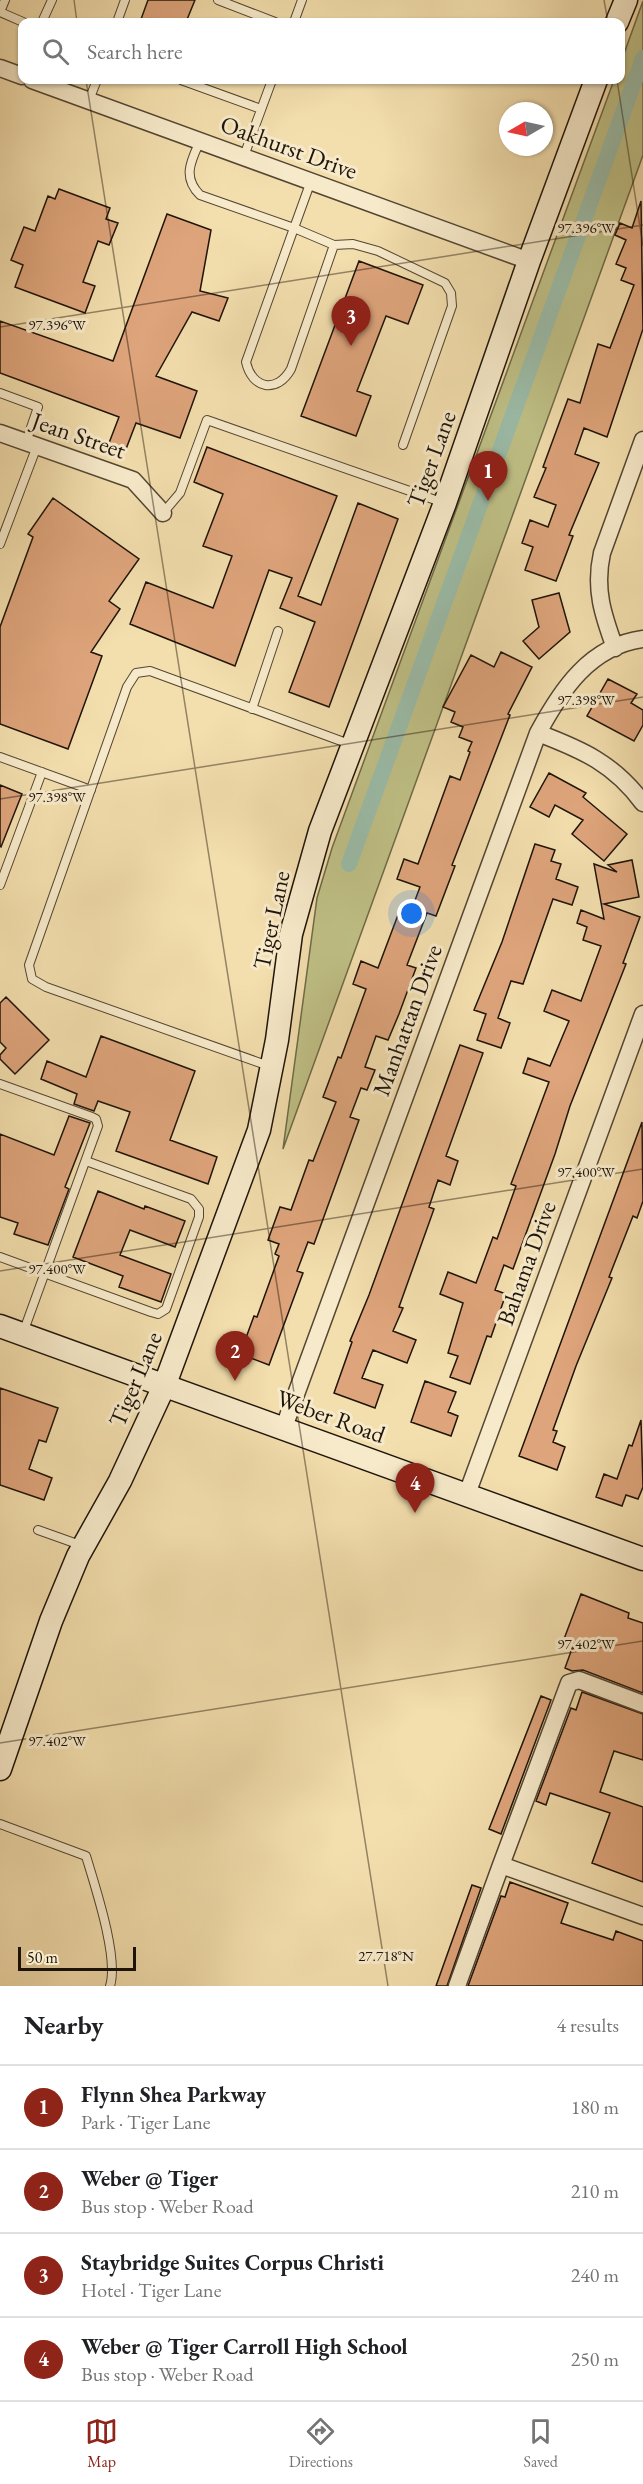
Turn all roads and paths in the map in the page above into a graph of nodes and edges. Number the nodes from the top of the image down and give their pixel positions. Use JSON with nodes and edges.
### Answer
{"nodes":[{"id":1,"x":5,"y":0,"type":"edge"},
{"id":2,"x":52,"y":0,"type":"edge"},
{"id":3,"x":125,"y":0,"type":"edge"},
{"id":4,"x":218,"y":0,"type":"edge"},
{"id":5,"x":302,"y":0,"type":"edge"},
{"id":6,"x":626,"y":0,"type":"edge"},
{"id":7,"x":0,"y":12,"type":"edge"},
{"id":8,"x":44,"y":18,"type":"edge"},
{"id":9,"x":118,"y":18,"type":"edge"},
{"id":10,"x":265,"y":18,"type":"edge"},
{"id":11,"x":295,"y":18,"type":"edge"},
{"id":12,"x":619,"y":18,"type":"edge"},
{"id":13,"x":18,"y":20,"type":"edge"},
{"id":14,"x":0,"y":68,"type":"edge"},
{"id":15,"x":18,"y":75,"type":"edge"},
{"id":16,"x":43,"y":84,"type":"edge"},
{"id":17,"x":95,"y":84,"type":"edge"},
{"id":18,"x":192,"y":84,"type":"edge"},
{"id":19,"x":270,"y":84,"type":"edge"},
{"id":20,"x":595,"y":84,"type":"edge"},
{"id":21,"x":89,"y":100,"type":"junction"},
{"id":22,"x":261,"y":109,"type":"junction"},
{"id":23,"x":200,"y":141,"type":"junction"},
{"id":24,"x":244,"y":156,"type":"junction"},
{"id":25,"x":311,"y":181,"type":"junction"},
{"id":26,"x":294,"y":228,"type":"junction"},
{"id":27,"x":334,"y":245,"type":"junction"},
{"id":28,"x":529,"y":261,"type":"junction"},
{"id":29,"x":0,"y":393,"type":"edge"},
{"id":30,"x":0,"y":433,"type":"edge"},
{"id":31,"x":643,"y":440,"type":"edge"},
{"id":32,"x":31,"y":444,"type":"junction"},
{"id":33,"x":403,"y":445,"type":"dead end"},
{"id":34,"x":445,"y":503,"type":"junction"},
{"id":35,"x":163,"y":513,"type":"joint"},
{"id":36,"x":0,"y":544,"type":"edge"},
{"id":37,"x":278,"y":631,"type":"dead end"},
{"id":38,"x":643,"y":639,"type":"edge"},
{"id":39,"x":615,"y":648,"type":"junction"},
{"id":40,"x":252,"y":709,"type":"junction"},
{"id":41,"x":538,"y":733,"type":"junction"},
{"id":42,"x":352,"y":745,"type":"junction"},
{"id":43,"x":0,"y":757,"type":"edge"},
{"id":44,"x":42,"y":772,"type":"junction"},
{"id":45,"x":91,"y":790,"type":"junction"},
{"id":46,"x":643,"y":803,"type":"edge"},
{"id":47,"x":0,"y":885,"type":"edge"},
{"id":48,"x":643,"y":1014,"type":"edge"},
{"id":49,"x":272,"y":1067,"type":"junction"},
{"id":50,"x":0,"y":1084,"type":"edge"},
{"id":51,"x":86,"y":1161,"type":"junction"},
{"id":52,"x":0,"y":1257,"type":"edge"},
{"id":53,"x":45,"y":1273,"type":"junction"},
{"id":54,"x":0,"y":1326,"type":"edge"},
{"id":55,"x":22,"y":1334,"type":"junction"},
{"id":56,"x":165,"y":1384,"type":"junction"},
{"id":57,"x":284,"y":1427,"type":"junction"},
{"id":58,"x":467,"y":1494,"type":"junction"},
{"id":59,"x":38,"y":1530,"type":"dead end"},
{"id":60,"x":84,"y":1546,"type":"junction"},
{"id":61,"x":643,"y":1559,"type":"edge"},
{"id":62,"x":643,"y":1704,"type":"edge"},
{"id":63,"x":0,"y":1769,"type":"edge"},
{"id":64,"x":0,"y":1824,"type":"edge"},
{"id":65,"x":501,"y":1865,"type":"junction"},
{"id":66,"x":643,"y":1916,"type":"edge"},
{"id":67,"x":110,"y":1986,"type":"edge"},
{"id":68,"x":457,"y":1986,"type":"edge"}],
"edges":[{"from":1,"to":7,"type":"lane"},
{"from":2,"to":8,"type":"lane"},
{"from":3,"to":9,"type":"lane"},
{"from":4,"to":10,"type":"lane"},
{"from":5,"to":11,"type":"lane"},
{"from":6,"to":12,"type":"street"},
{"from":7,"to":13,"type":"lane"},
{"from":14,"to":15,"type":"street"},
{"from":16,"to":21,"type":"street","name":"Oakhurst Drive"},
{"from":17,"to":21,"type":"lane"},
{"from":18,"to":22,"type":"lane"},
{"from":19,"to":22,"type":"lane"},
{"from":20,"to":28,"type":"street","name":"Tiger Lane"},
{"from":21,"to":23,"type":"street","name":"Oakhurst Drive"},
{"from":22,"to":24,"type":"lane"},
{"from":23,"to":24,"type":"street","name":"Oakhurst Drive"},
{"from":23,"to":26,"type":"lane"},
{"from":24,"to":25,"type":"street","name":"Oakhurst Drive"},
{"from":25,"to":26,"type":"lane"},
{"from":25,"to":28,"type":"street","name":"Oakhurst Drive"},
{"from":26,"to":27,"type":"lane"},
{"from":26,"to":27,"type":"lane"},
{"from":27,"to":33,"type":"lane"},
{"from":28,"to":34,"type":"street","name":"Tiger Lane"},
{"from":29,"to":32,"type":"lane"},
{"from":30,"to":32,"type":"street","name":"Jean Street"},
{"from":31,"to":39,"type":"street"},
{"from":32,"to":35,"type":"street","name":"Jean Street"},
{"from":32,"to":36,"type":"lane"},
{"from":34,"to":35,"type":"lane"},
{"from":34,"to":42,"type":"street","name":"Tiger Lane"},
{"from":37,"to":40,"type":"lane"},
{"from":38,"to":39,"type":"street","name":"Manhattan Drive"},
{"from":39,"to":41,"type":"street","name":"Manhattan Drive"},
{"from":40,"to":42,"type":"lane"},
{"from":40,"to":45,"type":"lane"},
{"from":41,"to":46,"type":"street"},
{"from":41,"to":57,"type":"street","name":"Manhattan Drive"},
{"from":42,"to":49,"type":"street","name":"Tiger Lane"},
{"from":43,"to":44,"type":"lane"},
{"from":44,"to":45,"type":"lane"},
{"from":44,"to":47,"type":"lane"},
{"from":45,"to":49,"type":"lane"},
{"from":48,"to":58,"type":"street","name":"Bahama Drive"},
{"from":49,"to":56,"type":"street","name":"Tiger Lane"},
{"from":50,"to":51,"type":"lane"},
{"from":51,"to":53,"type":"lane"},
{"from":51,"to":53,"type":"lane"},
{"from":52,"to":53,"type":"lane"},
{"from":53,"to":55,"type":"lane"},
{"from":54,"to":55,"type":"street","name":"Weber Road"},
{"from":55,"to":56,"type":"street","name":"Weber Road"},
{"from":56,"to":57,"type":"street","name":"Weber Road"},
{"from":56,"to":60,"type":"street","name":"Tiger Lane"},
{"from":57,"to":58,"type":"street","name":"Weber Road"},
{"from":58,"to":61,"type":"street","name":"Weber Road"},
{"from":59,"to":60,"type":"lane"},
{"from":60,"to":63,"type":"street","name":"Tiger Lane"},
{"from":62,"to":65,"type":"street"},
{"from":64,"to":67,"type":"lane"},
{"from":65,"to":66,"type":"street"},
{"from":65,"to":68,"type":"street"}]}
